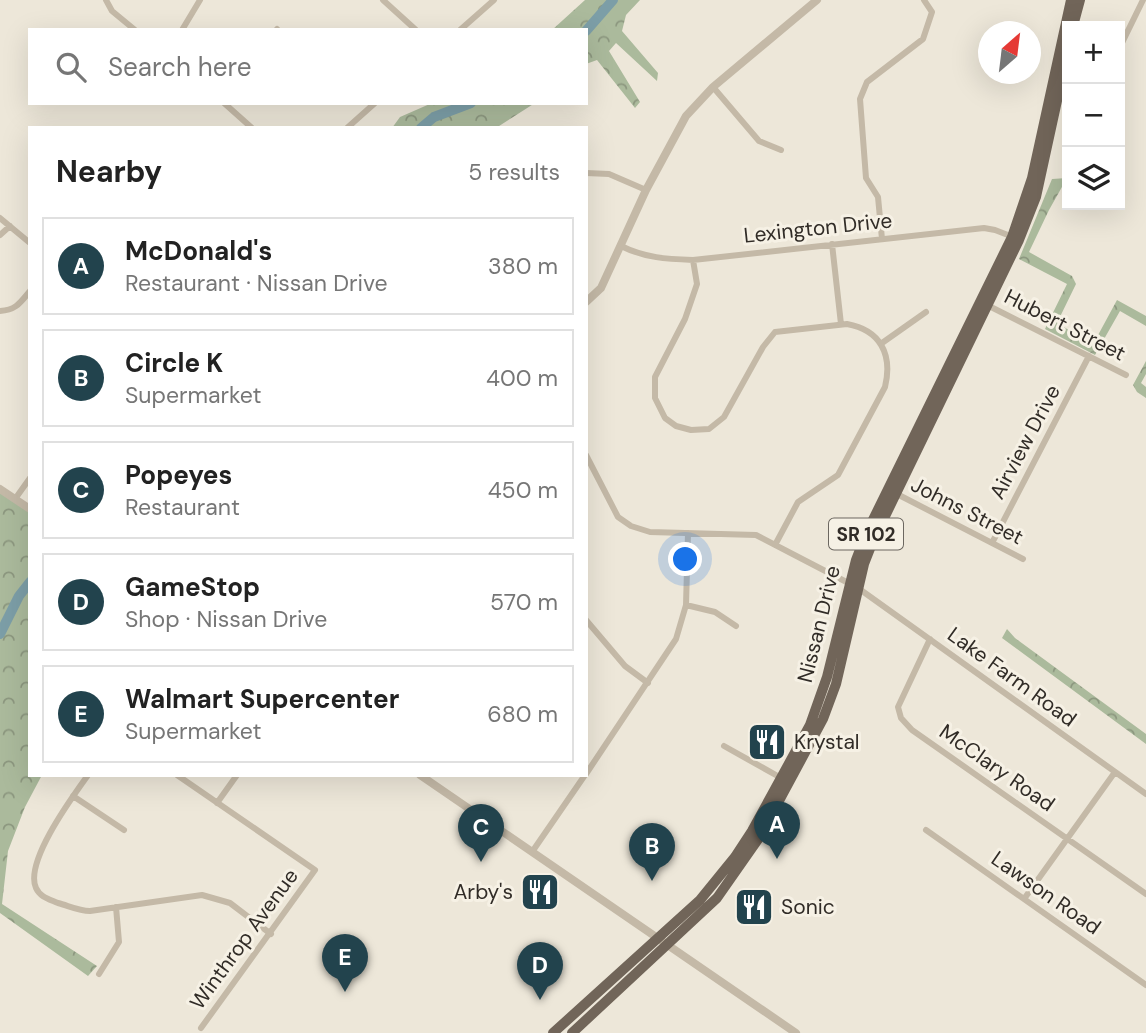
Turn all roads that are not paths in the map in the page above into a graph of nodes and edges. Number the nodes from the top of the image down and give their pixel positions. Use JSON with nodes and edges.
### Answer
{"nodes":[{"id":1,"x":106,"y":0,"type":"edge"},
{"id":2,"x":200,"y":0,"type":"edge"},
{"id":3,"x":383,"y":0,"type":"edge"},
{"id":4,"x":494,"y":0,"type":"edge"},
{"id":5,"x":817,"y":0,"type":"edge"},
{"id":6,"x":924,"y":0,"type":"edge"},
{"id":7,"x":1072,"y":0,"type":"edge"},
{"id":8,"x":1080,"y":0,"type":"edge"},
{"id":9,"x":1143,"y":0,"type":"edge"},
{"id":10,"x":1074,"y":21,"type":"edge"},
{"id":11,"x":133,"y":28,"type":"edge"},
{"id":12,"x":183,"y":28,"type":"edge"},
{"id":13,"x":414,"y":28,"type":"edge"},
{"id":14,"x":462,"y":28,"type":"edge"},
{"id":15,"x":1125,"y":37,"type":"edge"},
{"id":16,"x":1062,"y":78,"type":"edge"},
{"id":17,"x":713,"y":87,"type":"junction"},
{"id":18,"x":226,"y":105,"type":"edge"},
{"id":19,"x":363,"y":105,"type":"edge"},
{"id":20,"x":373,"y":105,"type":"edge"},
{"id":21,"x":368,"y":110,"type":"junction"},
{"id":22,"x":250,"y":126,"type":"edge"},
{"id":23,"x":349,"y":126,"type":"edge"},
{"id":24,"x":781,"y":150,"type":"dead end"},
{"id":25,"x":588,"y":173,"type":"edge"},
{"id":26,"x":646,"y":190,"type":"junction"},
{"id":27,"x":0,"y":218,"type":"edge"},
{"id":28,"x":10,"y":226,"type":"junction"},
{"id":29,"x":0,"y":235,"type":"edge"},
{"id":30,"x":882,"y":239,"type":"junction"},
{"id":31,"x":1015,"y":239,"type":"junction"},
{"id":32,"x":28,"y":241,"type":"edge"},
{"id":33,"x":832,"y":244,"type":"junction"},
{"id":34,"x":621,"y":246,"type":"junction"},
{"id":35,"x":693,"y":260,"type":"junction"},
{"id":36,"x":28,"y":294,"type":"edge"},
{"id":37,"x":588,"y":300,"type":"edge"},
{"id":38,"x":989,"y":306,"type":"junction"},
{"id":39,"x":0,"y":311,"type":"edge"},
{"id":40,"x":926,"y":312,"type":"dead end"},
{"id":41,"x":841,"y":324,"type":"junction"},
{"id":42,"x":882,"y":343,"type":"junction"},
{"id":43,"x":1089,"y":356,"type":"junction"},
{"id":44,"x":1126,"y":375,"type":"dead end"},
{"id":45,"x":588,"y":459,"type":"edge"},
{"id":46,"x":28,"y":481,"type":"edge"},
{"id":47,"x":0,"y":489,"type":"edge"},
{"id":48,"x":895,"y":493,"type":"junction"},
{"id":49,"x":15,"y":499,"type":"junction"},
{"id":50,"x":28,"y":508,"type":"edge"},
{"id":51,"x":688,"y":533,"type":"junction"},
{"id":52,"x":992,"y":543,"type":"junction"},
{"id":53,"x":775,"y":545,"type":"junction"},
{"id":54,"x":1023,"y":559,"type":"dead end"},
{"id":55,"x":854,"y":586,"type":"junction"},
{"id":56,"x":686,"y":605,"type":"junction"},
{"id":57,"x":588,"y":622,"type":"edge"},
{"id":58,"x":736,"y":626,"type":"dead end"},
{"id":59,"x":930,"y":639,"type":"junction"},
{"id":60,"x":648,"y":683,"type":"junction"},
{"id":61,"x":724,"y":746,"type":"dead end"},
{"id":62,"x":588,"y":772,"type":"edge"},
{"id":63,"x":1115,"y":772,"type":"junction"},
{"id":64,"x":87,"y":777,"type":"edge"},
{"id":65,"x":180,"y":777,"type":"edge"},
{"id":66,"x":236,"y":777,"type":"edge"},
{"id":67,"x":423,"y":777,"type":"edge"},
{"id":68,"x":585,"y":777,"type":"edge"},
{"id":69,"x":786,"y":780,"type":"junction"},
{"id":70,"x":1146,"y":794,"type":"edge"},
{"id":71,"x":73,"y":796,"type":"junction"},
{"id":72,"x":217,"y":803,"type":"junction"},
{"id":73,"x":124,"y":830,"type":"dead end"},
{"id":74,"x":926,"y":830,"type":"dead end"},
{"id":75,"x":1067,"y":839,"type":"junction"},
{"id":76,"x":532,"y":852,"type":"junction"},
{"id":77,"x":1146,"y":894,"type":"edge"},
{"id":78,"x":1024,"y":899,"type":"junction"},
{"id":79,"x":116,"y":907,"type":"junction"},
{"id":80,"x":271,"y":934,"type":"junction"},
{"id":81,"x":657,"y":939,"type":"junction"},
{"id":82,"x":667,"y":947,"type":"junction"},
{"id":83,"x":99,"y":974,"type":"dead end"},
{"id":84,"x":1146,"y":985,"type":"edge"},
{"id":85,"x":201,"y":1028,"type":"dead end"},
{"id":86,"x":553,"y":1033,"type":"edge"},
{"id":87,"x":572,"y":1033,"type":"edge"},
{"id":88,"x":796,"y":1033,"type":"edge"}],
"edges":[{"from":1,"to":11,"type":"street"},
{"from":2,"to":12,"type":"street"},
{"from":3,"to":13,"type":"street"},
{"from":4,"to":14,"type":"street"},
{"from":5,"to":17,"type":"street"},
{"from":6,"to":30,"type":"street"},
{"from":7,"to":31,"type":"main road","name":"Nissan Drive","number":"SR 102"},
{"from":8,"to":10,"type":"main road"},
{"from":9,"to":15,"type":"street"},
{"from":16,"to":31,"type":"main road","name":"Nissan Drive","number":"SR 102"},
{"from":17,"to":24,"type":"street"},
{"from":17,"to":26,"type":"street"},
{"from":18,"to":22,"type":"street"},
{"from":19,"to":21,"type":"street"},
{"from":20,"to":21,"type":"street"},
{"from":21,"to":23,"type":"street"},
{"from":25,"to":26,"type":"street"},
{"from":26,"to":34,"type":"street"},
{"from":27,"to":28,"type":"street"},
{"from":28,"to":29,"type":"street"},
{"from":28,"to":32,"type":"street"},
{"from":30,"to":31,"type":"street","name":"Lexington Drive"},
{"from":30,"to":33,"type":"street","name":"Lexington Drive"},
{"from":31,"to":38,"type":"main road","name":"Nissan Drive","number":"SR 102"},
{"from":31,"to":55,"type":"main road","name":"Nissan Drive","number":"SR 102"},
{"from":33,"to":35,"type":"street","name":"Lexington Drive"},
{"from":33,"to":41,"type":"street"},
{"from":34,"to":35,"type":"street","name":"Lexington Drive"},
{"from":34,"to":37,"type":"street"},
{"from":35,"to":41,"type":"street"},
{"from":36,"to":39,"type":"street"},
{"from":38,"to":43,"type":"street","name":"Hubert Street"},
{"from":38,"to":48,"type":"main road","name":"Nissan Drive","number":"SR 102"},
{"from":40,"to":42,"type":"street"},
{"from":41,"to":42,"type":"street"},
{"from":42,"to":53,"type":"street"},
{"from":43,"to":44,"type":"street","name":"Hubert Street"},
{"from":43,"to":52,"type":"street","name":"Airview Drive"},
{"from":45,"to":51,"type":"street","name":"Lake Farm Road"},
{"from":46,"to":49,"type":"street"},
{"from":47,"to":49,"type":"street"},
{"from":48,"to":52,"type":"street","name":"Johns Street"},
{"from":48,"to":55,"type":"main road","name":"Nissan Drive","number":"SR 102"},
{"from":49,"to":50,"type":"street"},
{"from":51,"to":53,"type":"street","name":"Lake Farm Road"},
{"from":51,"to":56,"type":"street"},
{"from":52,"to":54,"type":"street","name":"Johns Street"},
{"from":53,"to":55,"type":"street","name":"Lake Farm Road"},
{"from":55,"to":59,"type":"street","name":"Lake Farm Road"},
{"from":55,"to":69,"type":"main road","name":"Nissan Drive","number":"SR 102"},
{"from":56,"to":58,"type":"street"},
{"from":56,"to":60,"type":"street"},
{"from":57,"to":60,"type":"street"},
{"from":59,"to":63,"type":"street","name":"Lake Farm Road"},
{"from":59,"to":75,"type":"street","name":"McClary Road"},
{"from":60,"to":62,"type":"street"},
{"from":61,"to":69,"type":"street"},
{"from":63,"to":70,"type":"street","name":"Lake Farm Road"},
{"from":63,"to":75,"type":"street"},
{"from":64,"to":71,"type":"street"},
{"from":65,"to":72,"type":"street"},
{"from":66,"to":72,"type":"street"},
{"from":67,"to":76,"type":"street"},
{"from":68,"to":76,"type":"street"},
{"from":69,"to":81,"type":"main road","name":"Nissan Drive","number":"SR 102"},
{"from":69,"to":82,"type":"main road","name":"Nissan Drive","number":"SR 102"},
{"from":71,"to":73,"type":"street"},
{"from":71,"to":79,"type":"street"},
{"from":72,"to":80,"type":"street","name":"Winthrop Avenue"},
{"from":74,"to":78,"type":"street","name":"Lawson Road"},
{"from":75,"to":77,"type":"street","name":"McClary Road"},
{"from":75,"to":78,"type":"street"},
{"from":76,"to":81,"type":"street"},
{"from":78,"to":84,"type":"street","name":"Lawson Road"},
{"from":79,"to":80,"type":"street"},
{"from":79,"to":83,"type":"street"},
{"from":80,"to":85,"type":"street","name":"Winthrop Avenue"},
{"from":81,"to":82,"type":"street"},
{"from":81,"to":86,"type":"main road","name":"Nissan Drive","number":"SR 102"},
{"from":82,"to":87,"type":"main road","name":"Nissan Drive","number":"SR 102"},
{"from":82,"to":88,"type":"street"}]}
